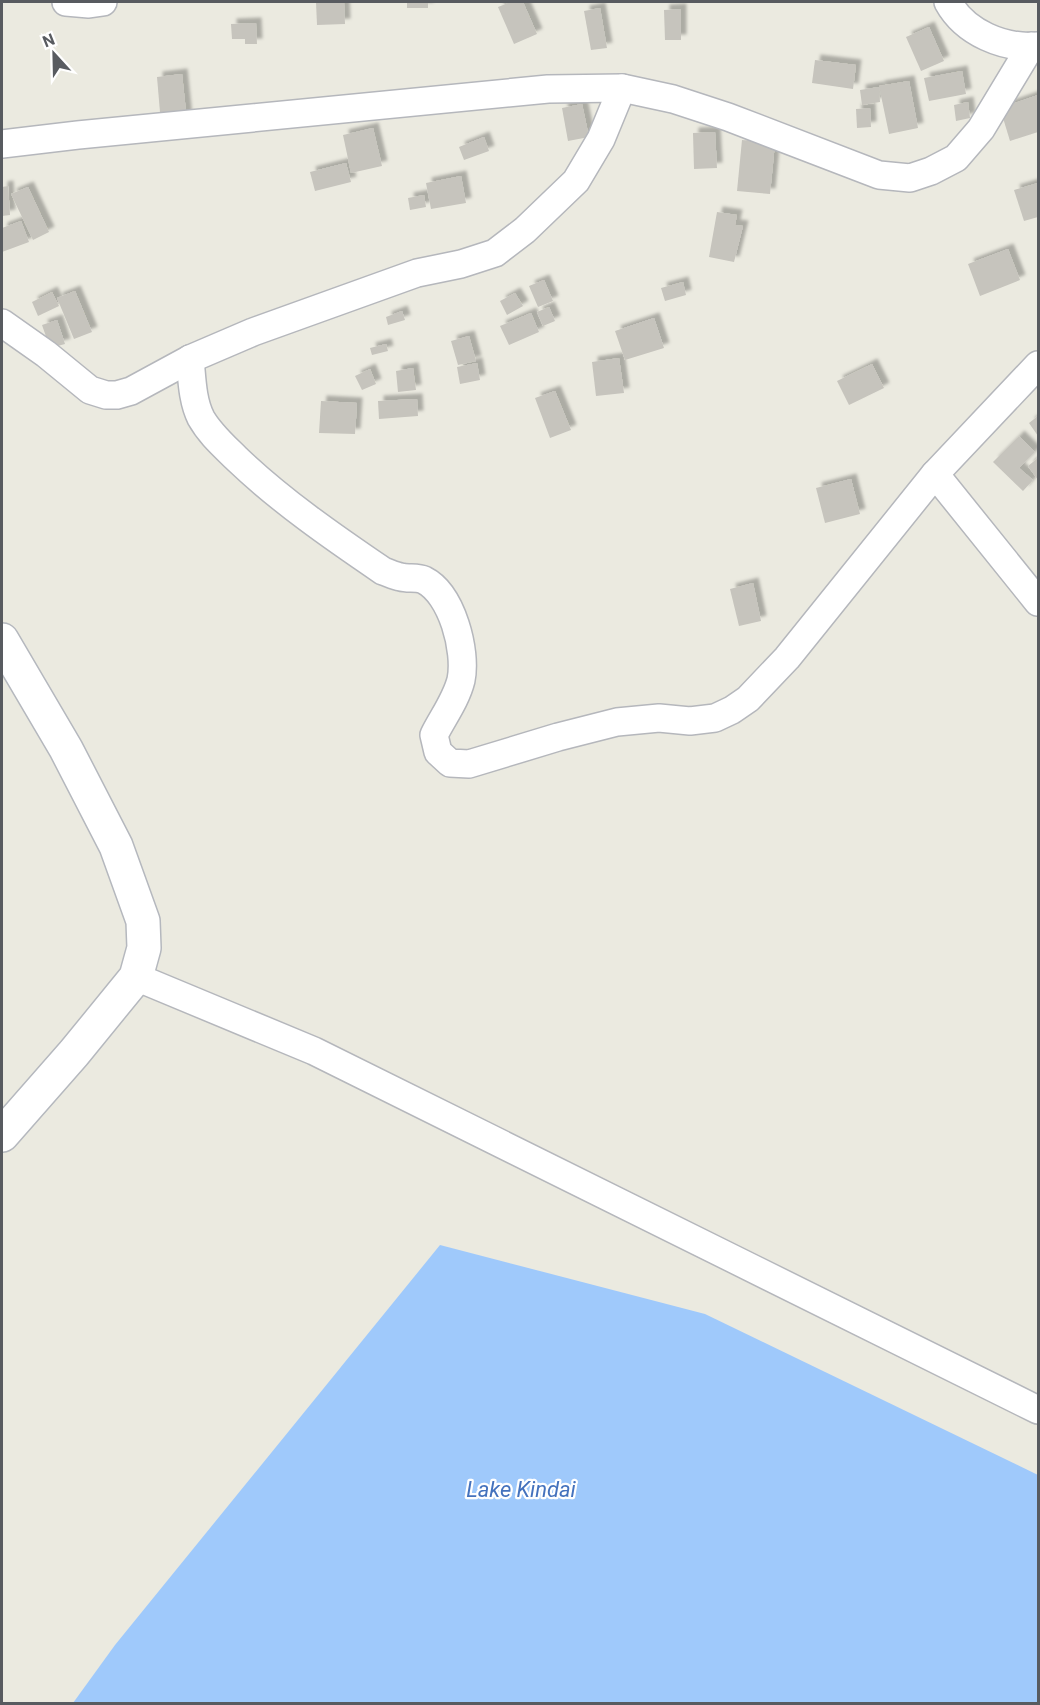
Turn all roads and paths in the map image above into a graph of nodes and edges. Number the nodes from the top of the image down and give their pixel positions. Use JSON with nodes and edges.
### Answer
{"nodes":[{"id":1,"x":66,"y":2,"type":"edge"},
{"id":2,"x":103,"y":2,"type":"edge"},
{"id":3,"x":948,"y":2,"type":"edge"},
{"id":4,"x":1035,"y":46,"type":"edge"},
{"id":5,"x":622,"y":88,"type":"junction"},
{"id":6,"x":2,"y":144,"type":"edge"},
{"id":7,"x":2,"y":323,"type":"edge"},
{"id":8,"x":190,"y":359,"type":"junction"},
{"id":9,"x":1038,"y":365,"type":"edge"},
{"id":10,"x":934,"y":474,"type":"junction"},
{"id":11,"x":1038,"y":602,"type":"edge"},
{"id":12,"x":2,"y":640,"type":"edge"},
{"id":13,"x":136,"y":977,"type":"junction"},
{"id":14,"x":2,"y":1136,"type":"edge"},
{"id":15,"x":1038,"y":1410,"type":"edge"}],
"edges":[{"from":1,"to":2,"type":"street"},
{"from":3,"to":4,"type":"street"},
{"from":4,"to":5,"type":"street"},
{"from":5,"to":6,"type":"street"},
{"from":5,"to":8,"type":"street"},
{"from":7,"to":8,"type":"street"},
{"from":8,"to":10,"type":"street"},
{"from":9,"to":10,"type":"street"},
{"from":10,"to":11,"type":"street"},
{"from":12,"to":13,"type":"main road"},
{"from":13,"to":14,"type":"main road"},
{"from":13,"to":15,"type":"street"}]}
